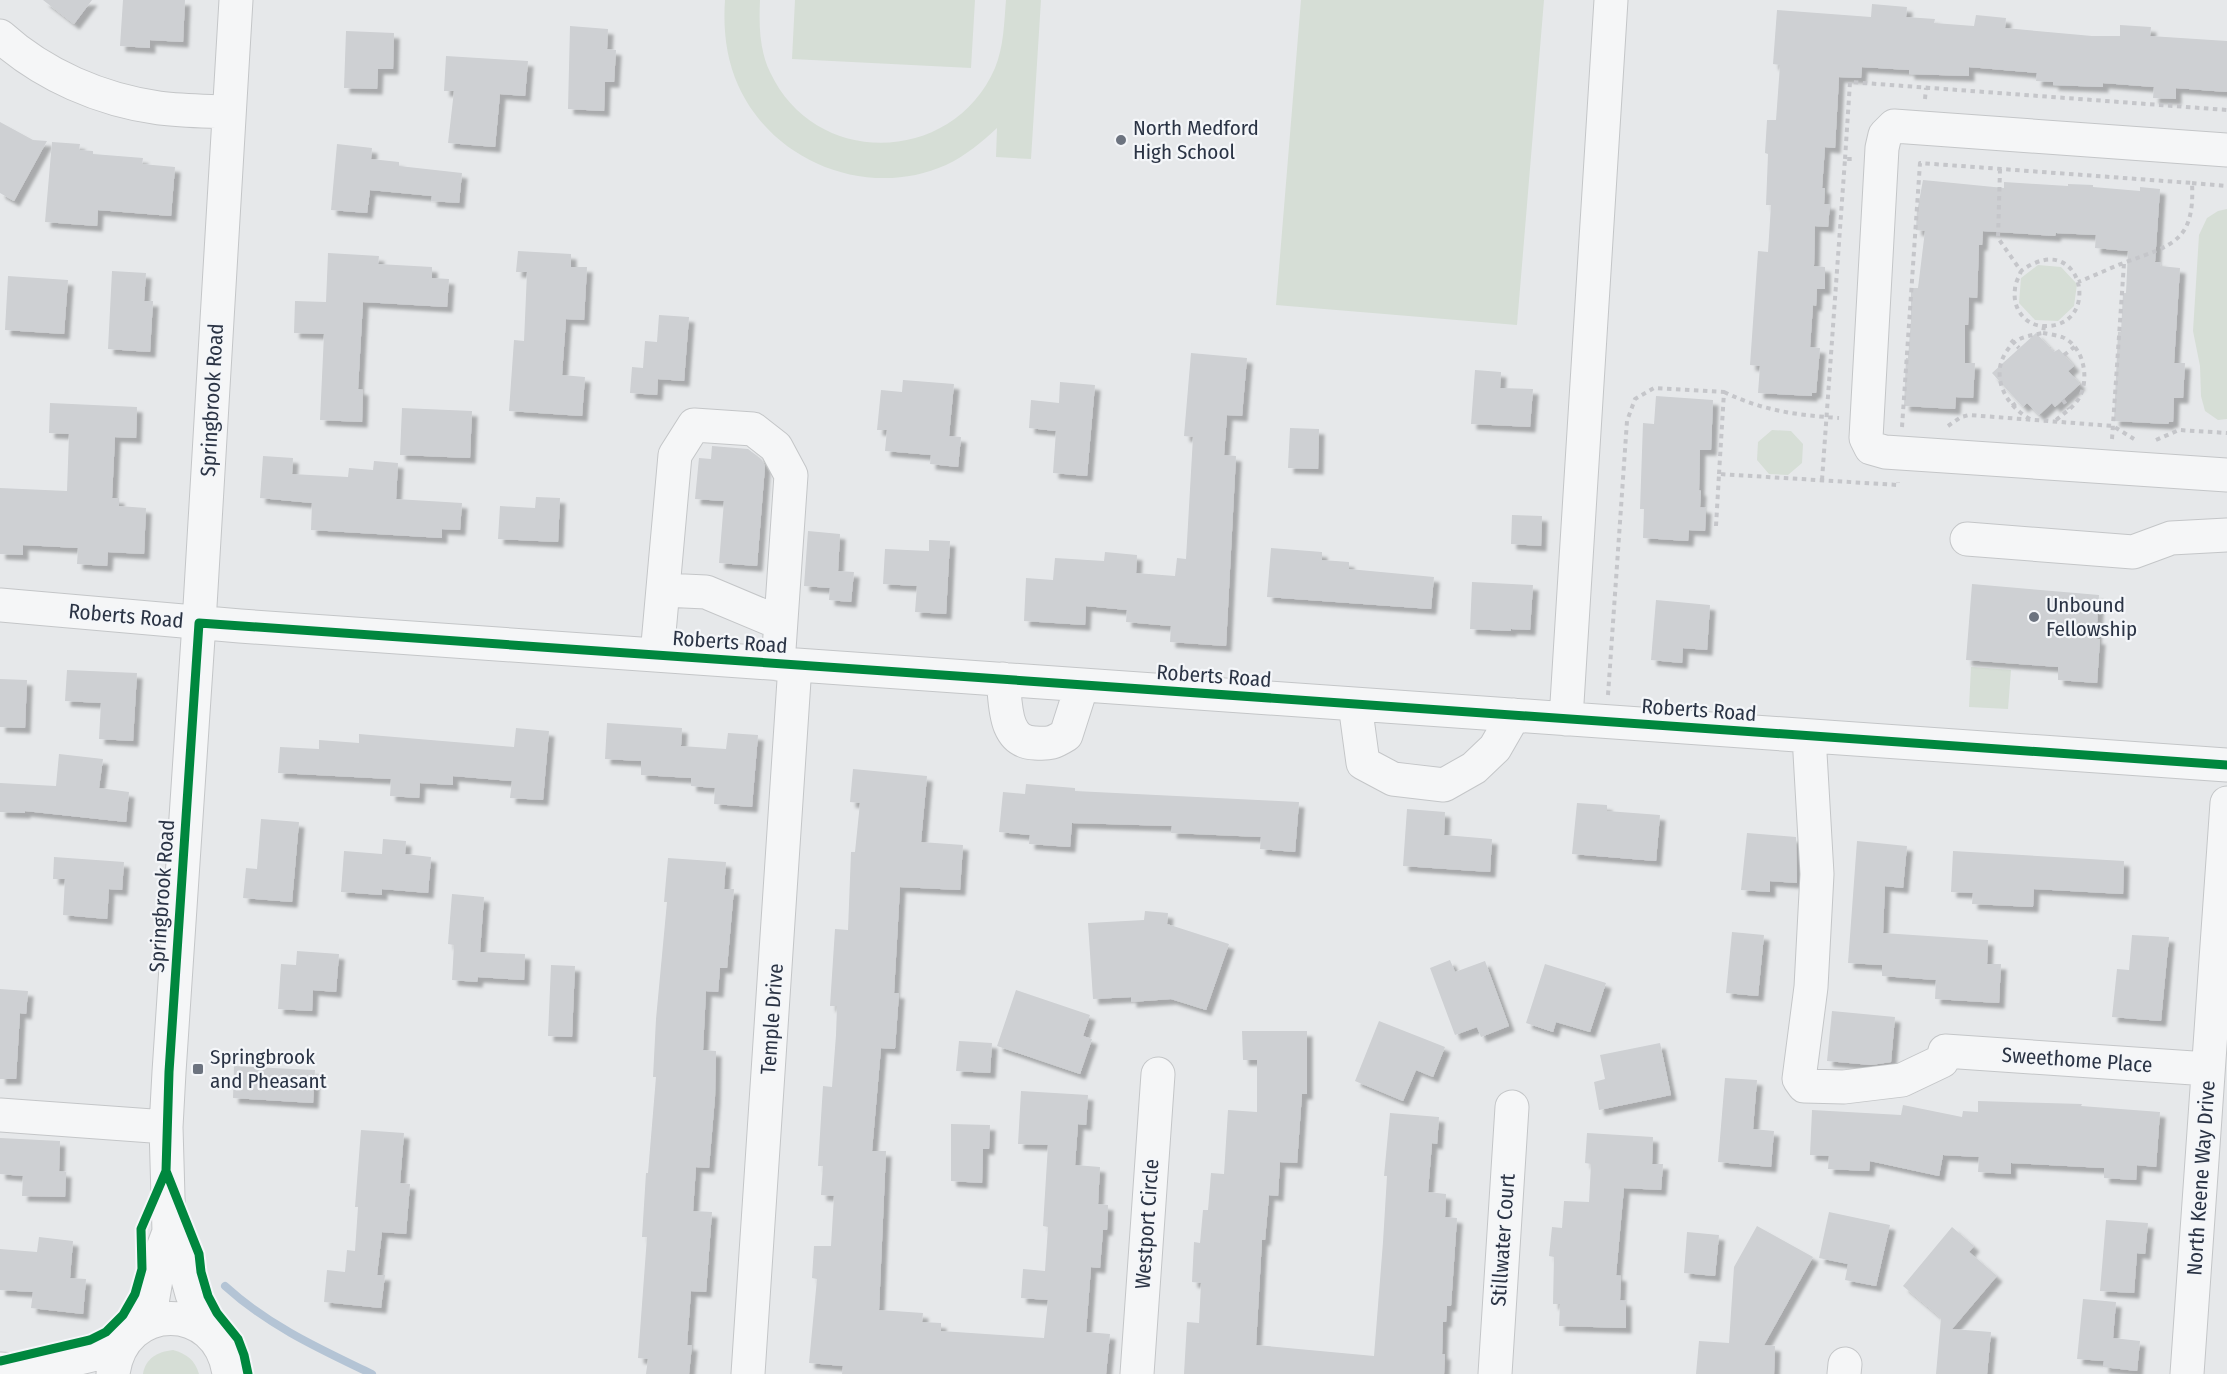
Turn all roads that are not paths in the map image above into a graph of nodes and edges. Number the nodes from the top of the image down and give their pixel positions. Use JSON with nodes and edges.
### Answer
{"nodes":[{"id":1,"x":236,"y":0,"type":"edge"},
{"id":2,"x":1611,"y":0,"type":"edge"},
{"id":3,"x":0,"y":36,"type":"edge"},
{"id":4,"x":228,"y":112,"type":"junction"},
{"id":5,"x":2227,"y":150,"type":"edge"},
{"id":6,"x":2227,"y":475,"type":"edge"},
{"id":7,"x":2227,"y":535,"type":"edge"},
{"id":8,"x":1967,"y":539,"type":"dead end"},
{"id":9,"x":663,"y":590,"type":"junction"},
{"id":10,"x":0,"y":605,"type":"edge"},
{"id":11,"x":199,"y":623,"type":"junction"},
{"id":12,"x":780,"y":623,"type":"junction"},
{"id":13,"x":657,"y":655,"type":"junction"},
{"id":14,"x":786,"y":664,"type":"junction"},
{"id":15,"x":1003,"y":680,"type":"junction"},
{"id":16,"x":1082,"y":685,"type":"junction"},
{"id":17,"x":1355,"y":704,"type":"junction"},
{"id":18,"x":1514,"y":715,"type":"junction"},
{"id":19,"x":1566,"y":719,"type":"junction"},
{"id":20,"x":1809,"y":736,"type":"junction"},
{"id":21,"x":2227,"y":765,"type":"edge"},
{"id":22,"x":2227,"y":803,"type":"edge"},
{"id":23,"x":2208,"y":1069,"type":"junction"},
{"id":24,"x":1158,"y":1074,"type":"dead end"},
{"id":25,"x":1512,"y":1107,"type":"dead end"},
{"id":26,"x":0,"y":1115,"type":"edge"},
{"id":27,"x":166,"y":1127,"type":"junction"},
{"id":28,"x":169,"y":1232,"type":"junction"},
{"id":29,"x":212,"y":1335,"type":"junction"},
{"id":30,"x":125,"y":1349,"type":"edge"},
{"id":31,"x":22,"y":1371,"type":"edge"},
{"id":32,"x":229,"y":1374,"type":"edge"},
{"id":33,"x":748,"y":1374,"type":"edge"},
{"id":34,"x":1137,"y":1374,"type":"edge"},
{"id":35,"x":1495,"y":1374,"type":"edge"},
{"id":36,"x":2187,"y":1374,"type":"edge"}],
"edges":[{"from":1,"to":4,"type":"street","name":"Springbrook Road"},
{"from":2,"to":19,"type":"street"},
{"from":3,"to":4,"type":"street"},
{"from":4,"to":11,"type":"street","name":"Springbrook Road"},
{"from":5,"to":6,"type":"street"},
{"from":7,"to":8,"type":"street"},
{"from":9,"to":12,"type":"street"},
{"from":9,"to":12,"type":"street","name":"Temple Drive"},
{"from":9,"to":13,"type":"street"},
{"from":10,"to":11,"type":"street","name":"Roberts Road"},
{"from":11,"to":13,"type":"street","name":"Roberts Road"},
{"from":11,"to":27,"type":"street","name":"Springbrook Road"},
{"from":12,"to":14,"type":"street","name":"Temple Drive"},
{"from":13,"to":14,"type":"street","name":"Roberts Road"},
{"from":14,"to":15,"type":"street","name":"Roberts Road"},
{"from":14,"to":33,"type":"street","name":"Temple Drive"},
{"from":15,"to":16,"type":"street","name":"Roberts Road"},
{"from":15,"to":16,"type":"street"},
{"from":16,"to":17,"type":"street","name":"Roberts Road"},
{"from":17,"to":18,"type":"street","name":"Roberts Road"},
{"from":17,"to":18,"type":"street"},
{"from":18,"to":19,"type":"street","name":"Roberts Road"},
{"from":19,"to":20,"type":"street","name":"Roberts Road"},
{"from":20,"to":21,"type":"street","name":"Roberts Road"},
{"from":20,"to":23,"type":"street","name":"Sweethome Place"},
{"from":22,"to":23,"type":"street","name":"North Keene Way Drive"},
{"from":23,"to":36,"type":"street","name":"North Keene Way Drive"},
{"from":24,"to":34,"type":"street","name":"Westport Circle"},
{"from":25,"to":35,"type":"street","name":"Stillwater Court"},
{"from":26,"to":27,"type":"street"},
{"from":27,"to":28,"type":"street","name":"Springbrook Road"},
{"from":28,"to":29,"type":"street","name":"Springbrook Road"},
{"from":28,"to":30,"type":"street","name":"Springbrook Road"},
{"from":29,"to":30,"type":"street"},
{"from":29,"to":32,"type":"street","name":"Springbrook Road"},
{"from":30,"to":31,"type":"street"}]}
